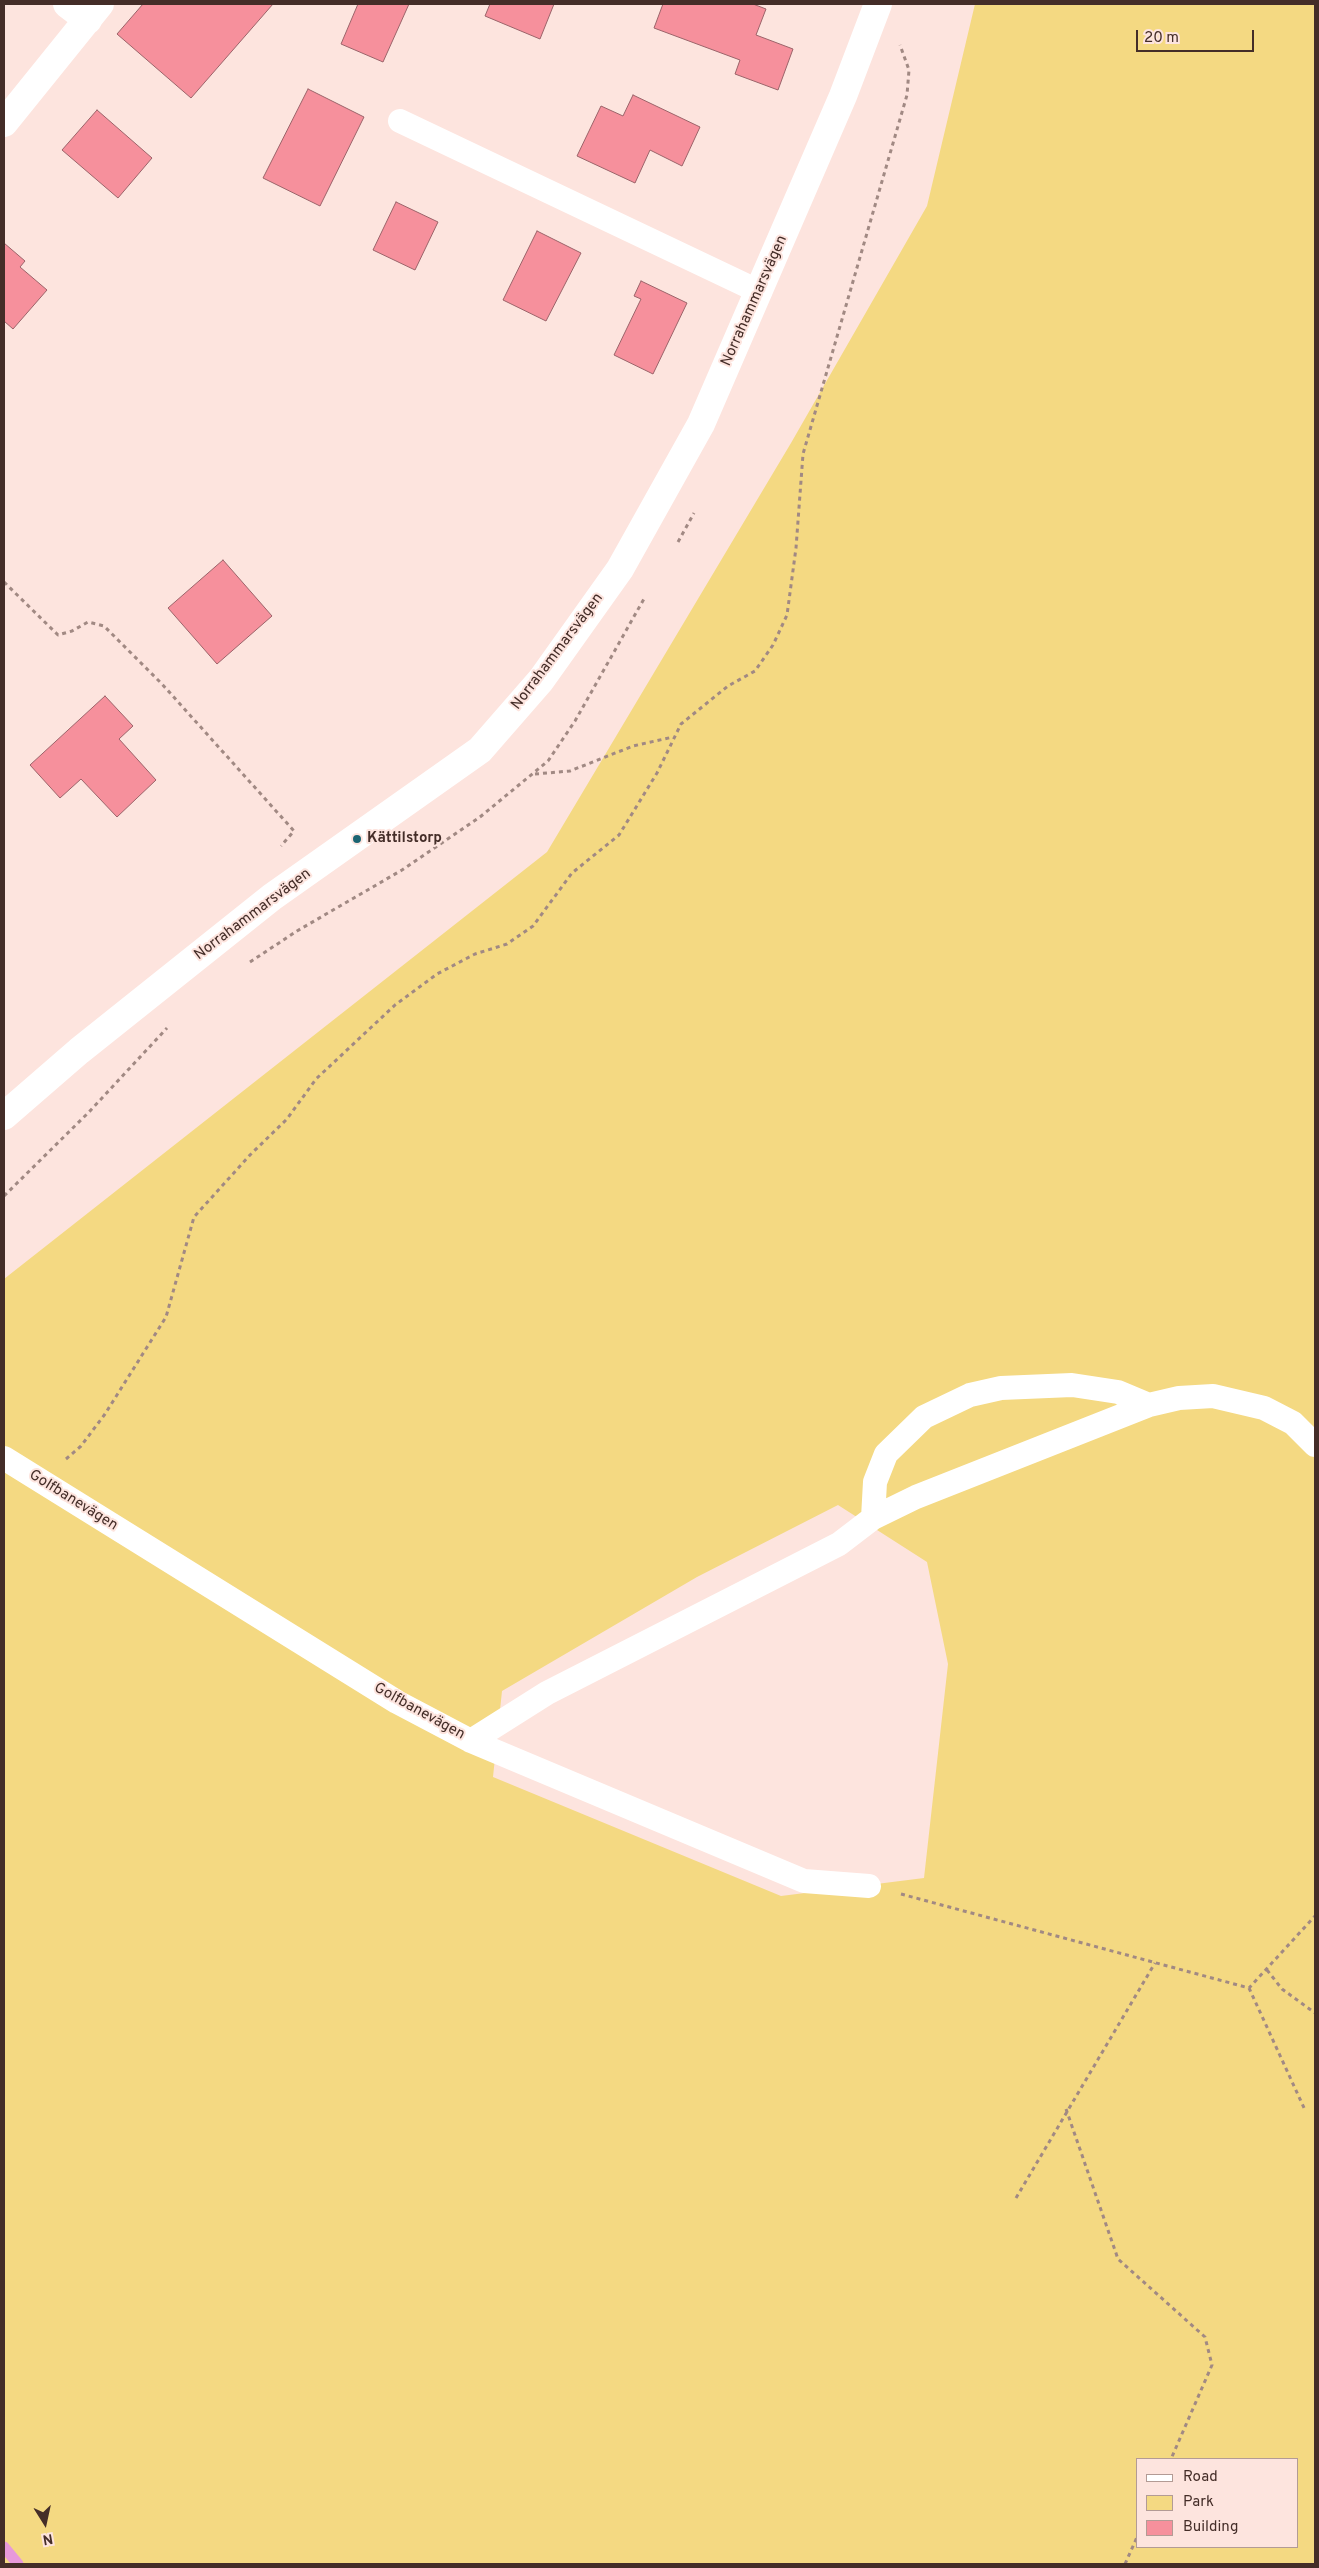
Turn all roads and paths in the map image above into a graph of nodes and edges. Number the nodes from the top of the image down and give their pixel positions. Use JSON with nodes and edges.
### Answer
{"nodes":[{"id":1,"x":878,"y":4,"type":"edge"},
{"id":2,"x":85,"y":9,"type":"edge"},
{"id":3,"x":898,"y":37,"type":"dead end"},
{"id":4,"x":400,"y":121,"type":"dead end"},
{"id":5,"x":4,"y":123,"type":"edge"},
{"id":6,"x":760,"y":292,"type":"junction"},
{"id":7,"x":4,"y":582,"type":"edge"},
{"id":8,"x":674,"y":737,"type":"junction"},
{"id":9,"x":535,"y":774,"type":"dead end"},
{"id":10,"x":274,"y":853,"type":"dead end"},
{"id":11,"x":272,"y":898,"type":"junction"},
{"id":12,"x":297,"y":931,"type":"dead end"},
{"id":13,"x":4,"y":1116,"type":"edge"},
{"id":14,"x":1149,"y":1405,"type":"junction"},
{"id":15,"x":1315,"y":1445,"type":"edge"},
{"id":16,"x":4,"y":1458,"type":"edge"},
{"id":17,"x":41,"y":1481,"type":"junction"},
{"id":18,"x":873,"y":1518,"type":"junction"},
{"id":19,"x":471,"y":1741,"type":"junction"},
{"id":20,"x":869,"y":1886,"type":"joint"},
{"id":21,"x":1315,"y":1916,"type":"edge"},
{"id":22,"x":1155,"y":1963,"type":"junction"},
{"id":23,"x":1267,"y":1970,"type":"junction"},
{"id":24,"x":1249,"y":1988,"type":"junction"},
{"id":25,"x":1315,"y":2013,"type":"edge"},
{"id":26,"x":1066,"y":2109,"type":"junction"},
{"id":27,"x":1305,"y":2110,"type":"dead end"},
{"id":28,"x":1016,"y":2198,"type":"dead end"},
{"id":29,"x":1171,"y":2458,"type":"edge"},
{"id":30,"x":1136,"y":2539,"type":"edge"},
{"id":31,"x":1125,"y":2564,"type":"edge"}],
"edges":[{"from":1,"to":6,"type":"street","name":"Norrahammarsvägen"},
{"from":2,"to":5,"type":"street"},
{"from":3,"to":8,"type":"path"},
{"from":4,"to":6,"type":"lane"},
{"from":6,"to":11,"type":"street","name":"Norrahammarsvägen"},
{"from":7,"to":10,"type":"path"},
{"from":8,"to":9,"type":"path"},
{"from":8,"to":17,"type":"path"},
{"from":11,"to":12,"type":"path"},
{"from":11,"to":13,"type":"street","name":"Norrahammarsvägen"},
{"from":14,"to":15,"type":"lane"},
{"from":14,"to":18,"type":"lane"},
{"from":14,"to":18,"type":"lane"},
{"from":16,"to":17,"type":"lane","name":"Golfbanevägen"},
{"from":17,"to":19,"type":"lane","name":"Golfbanevägen"},
{"from":18,"to":19,"type":"lane"},
{"from":19,"to":20,"type":"lane","name":"Golfbanevägen"},
{"from":20,"to":22,"type":"path"},
{"from":21,"to":23,"type":"path"},
{"from":22,"to":24,"type":"path"},
{"from":22,"to":26,"type":"path"},
{"from":23,"to":24,"type":"path"},
{"from":23,"to":25,"type":"path"},
{"from":24,"to":27,"type":"path"},
{"from":26,"to":28,"type":"path"},
{"from":26,"to":29,"type":"path"},
{"from":30,"to":31,"type":"path"}]}
